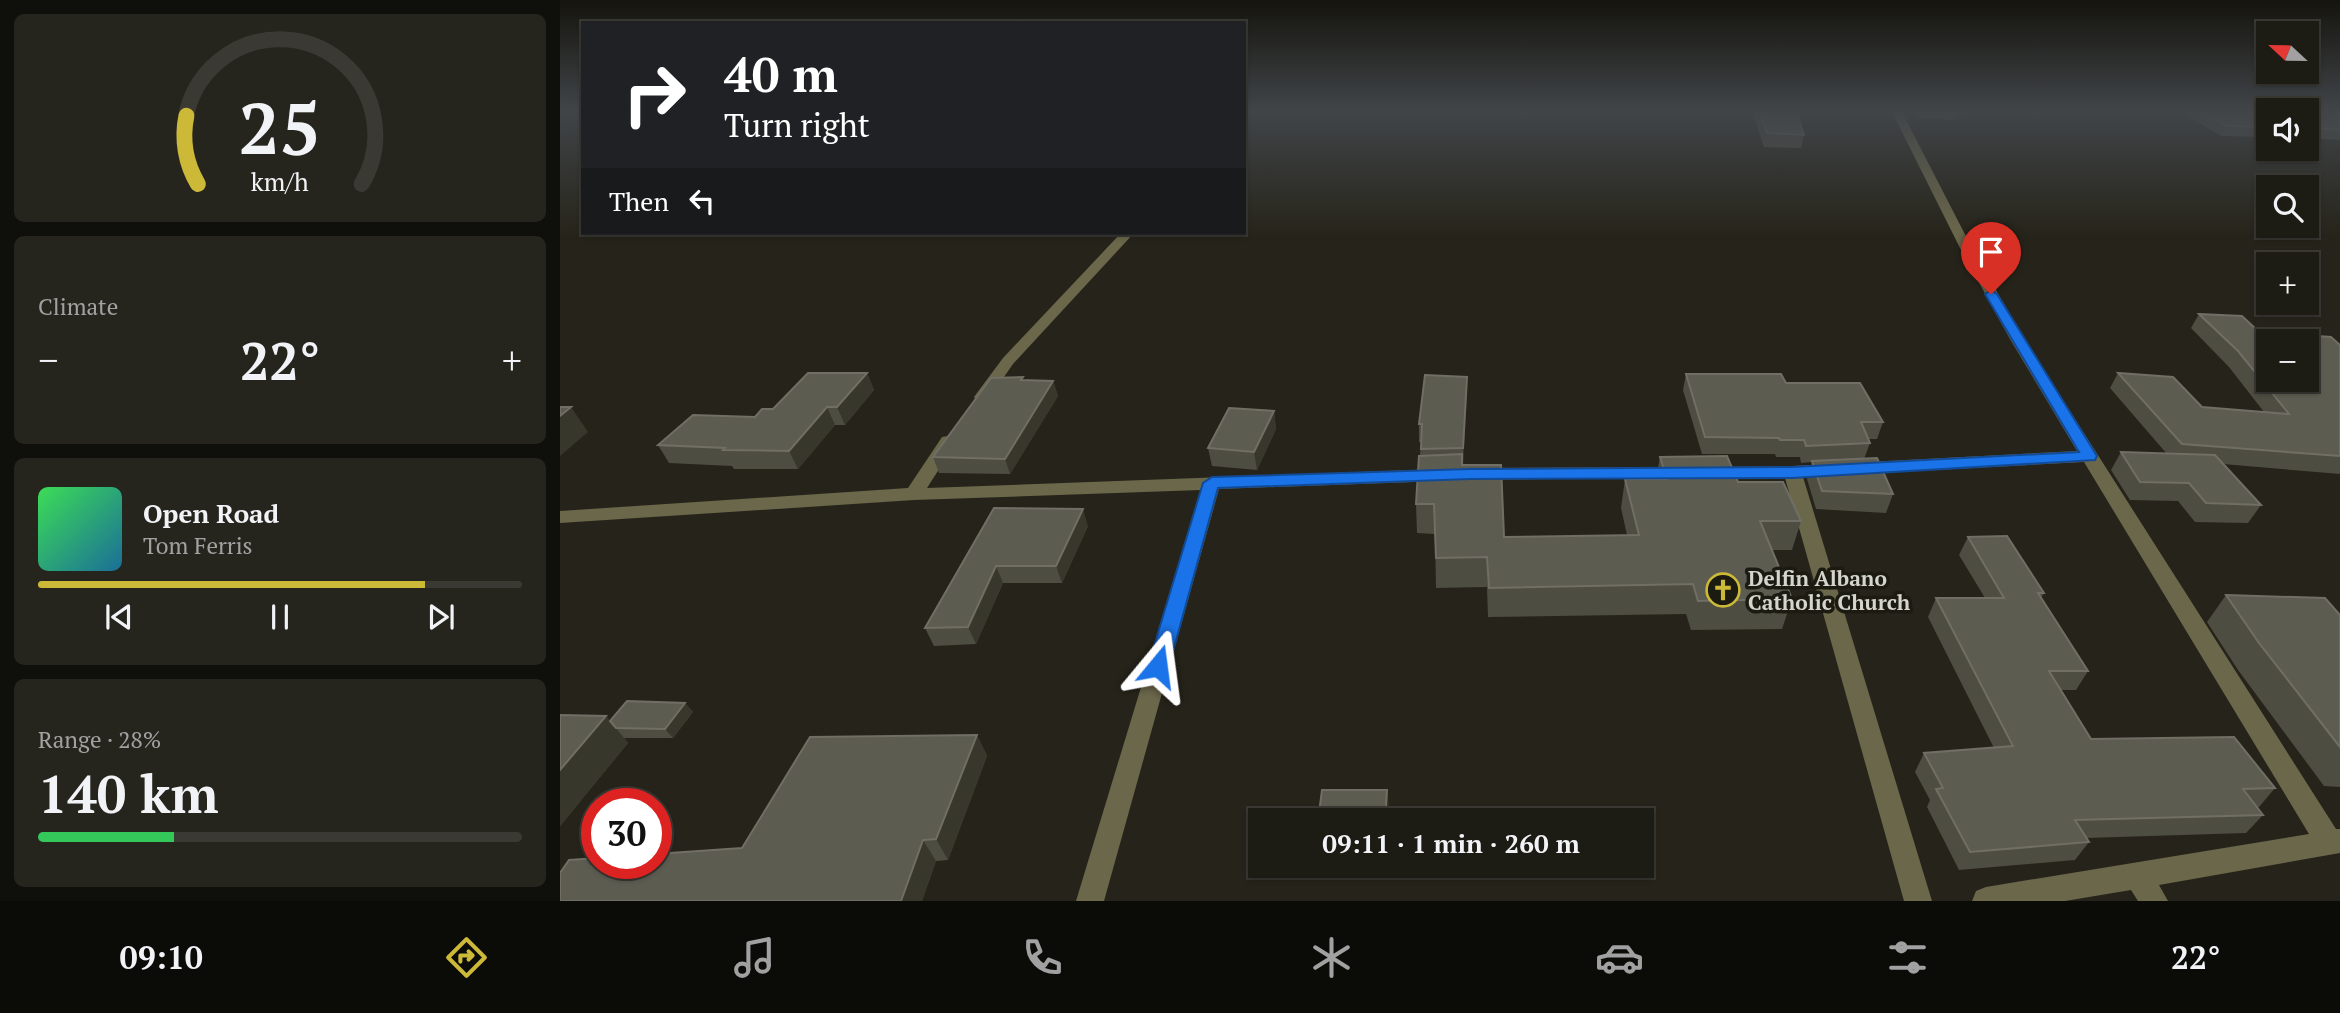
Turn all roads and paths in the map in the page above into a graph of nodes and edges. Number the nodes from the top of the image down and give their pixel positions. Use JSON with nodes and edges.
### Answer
{"nodes":[{"id":1,"x":1917,"y":152,"type":"edge"},
{"id":2,"x":1126,"y":235,"type":"edge"},
{"id":3,"x":970,"y":412,"type":"edge"},
{"id":4,"x":955,"y":432,"type":"edge"},
{"id":5,"x":2089,"y":456,"type":"junction"},
{"id":6,"x":1792,"y":472,"type":"junction"},
{"id":7,"x":1212,"y":483,"type":"junction"},
{"id":8,"x":914,"y":494,"type":"junction"},
{"id":9,"x":560,"y":517,"type":"edge"},
{"id":10,"x":2335,"y":841,"type":"edge"},
{"id":11,"x":2137,"y":876,"type":"junction"},
{"id":12,"x":1090,"y":901,"type":"edge"},
{"id":13,"x":1918,"y":901,"type":"edge"},
{"id":14,"x":1986,"y":901,"type":"edge"},
{"id":15,"x":2154,"y":901,"type":"edge"}],
"edges":[{"from":1,"to":5,"type":"street"},
{"from":2,"to":3,"type":"street"},
{"from":4,"to":8,"type":"street"},
{"from":5,"to":6,"type":"street"},
{"from":5,"to":10,"type":"street"},
{"from":6,"to":7,"type":"street"},
{"from":6,"to":13,"type":"street"},
{"from":7,"to":8,"type":"street"},
{"from":7,"to":12,"type":"street"},
{"from":8,"to":9,"type":"street"},
{"from":10,"to":11,"type":"street"},
{"from":11,"to":14,"type":"street"},
{"from":11,"to":15,"type":"street"}]}
